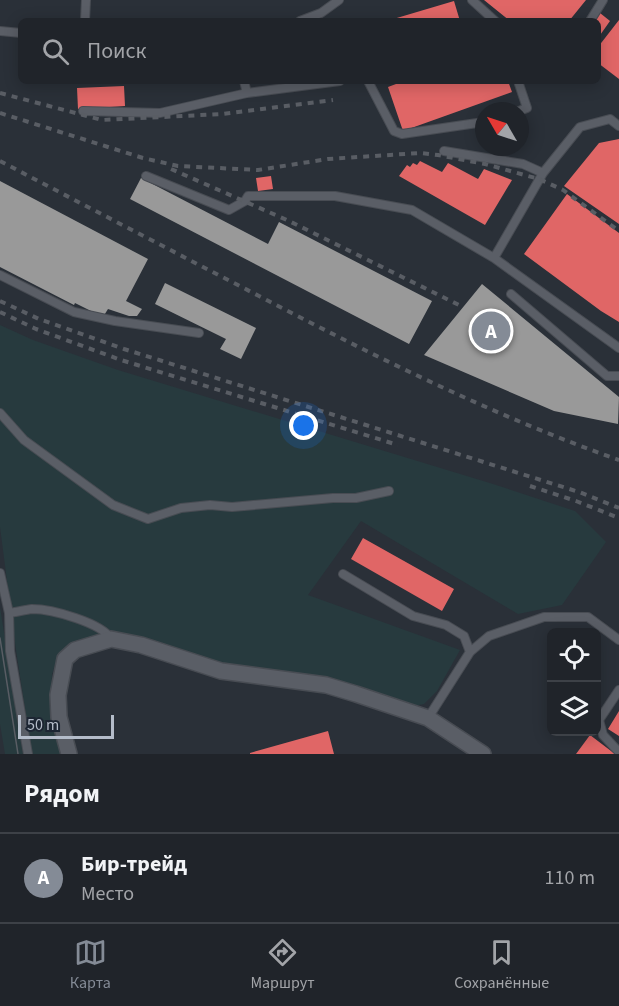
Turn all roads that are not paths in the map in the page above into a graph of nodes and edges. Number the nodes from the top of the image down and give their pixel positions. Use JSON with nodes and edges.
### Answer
{"nodes":[{"id":1,"x":86,"y":0,"type":"edge"},
{"id":2,"x":339,"y":0,"type":"edge"},
{"id":3,"x":472,"y":0,"type":"edge"},
{"id":4,"x":604,"y":0,"type":"edge"},
{"id":5,"x":85,"y":18,"type":"edge"},
{"id":6,"x":308,"y":18,"type":"edge"},
{"id":7,"x":492,"y":18,"type":"edge"},
{"id":8,"x":592,"y":18,"type":"edge"},
{"id":9,"x":0,"y":31,"type":"edge"},
{"id":10,"x":18,"y":33,"type":"edge"},
{"id":11,"x":245,"y":84,"type":"edge"},
{"id":12,"x":317,"y":84,"type":"edge"},
{"id":13,"x":370,"y":84,"type":"edge"},
{"id":14,"x":519,"y":84,"type":"edge"},
{"id":15,"x":247,"y":93,"type":"junction"},
{"id":16,"x":525,"y":102,"type":"edge"},
{"id":17,"x":83,"y":111,"type":"dead end"},
{"id":18,"x":475,"y":123,"type":"edge"},
{"id":19,"x":619,"y":126,"type":"edge"},
{"id":20,"x":444,"y":151,"type":"dead end"},
{"id":21,"x":543,"y":173,"type":"junction"},
{"id":22,"x":146,"y":176,"type":"dead end"},
{"id":23,"x":494,"y":258,"type":"junction"},
{"id":24,"x":0,"y":275,"type":"edge"},
{"id":25,"x":511,"y":294,"type":"dead end"},
{"id":26,"x":199,"y":333,"type":"dead end"},
{"id":27,"x":619,"y":348,"type":"edge"},
{"id":28,"x":619,"y":376,"type":"edge"},
{"id":29,"x":0,"y":413,"type":"edge"},
{"id":30,"x":389,"y":491,"type":"dead end"},
{"id":31,"x":0,"y":573,"type":"edge"},
{"id":32,"x":343,"y":574,"type":"dead end"},
{"id":33,"x":9,"y":613,"type":"junction"},
{"id":34,"x":111,"y":639,"type":"junction"},
{"id":35,"x":619,"y":640,"type":"edge"},
{"id":36,"x":470,"y":652,"type":"junction"},
{"id":37,"x":619,"y":690,"type":"edge"},
{"id":38,"x":428,"y":718,"type":"junction"},
{"id":39,"x":619,"y":752,"type":"edge"},
{"id":40,"x":28,"y":754,"type":"edge"},
{"id":41,"x":69,"y":754,"type":"edge"},
{"id":42,"x":483,"y":754,"type":"edge"}],
"edges":[{"from":1,"to":5,"type":"lane"},
{"from":2,"to":6,"type":"lane"},
{"from":3,"to":7,"type":"lane"},
{"from":4,"to":8,"type":"lane"},
{"from":9,"to":10,"type":"lane"},
{"from":11,"to":15,"type":"lane"},
{"from":12,"to":15,"type":"lane"},
{"from":13,"to":18,"type":"lane"},
{"from":14,"to":16,"type":"lane"},
{"from":15,"to":17,"type":"lane"},
{"from":19,"to":21,"type":"lane"},
{"from":20,"to":21,"type":"lane"},
{"from":21,"to":23,"type":"lane"},
{"from":22,"to":23,"type":"lane"},
{"from":23,"to":27,"type":"lane"},
{"from":24,"to":26,"type":"lane"},
{"from":25,"to":28,"type":"lane"},
{"from":29,"to":30,"type":"lane"},
{"from":31,"to":33,"type":"lane"},
{"from":32,"to":36,"type":"lane"},
{"from":33,"to":34,"type":"lane"},
{"from":33,"to":40,"type":"lane"},
{"from":34,"to":38,"type":"street"},
{"from":34,"to":41,"type":"street"},
{"from":35,"to":36,"type":"lane"},
{"from":36,"to":38,"type":"lane"},
{"from":37,"to":39,"type":"lane"},
{"from":38,"to":42,"type":"street"}]}
